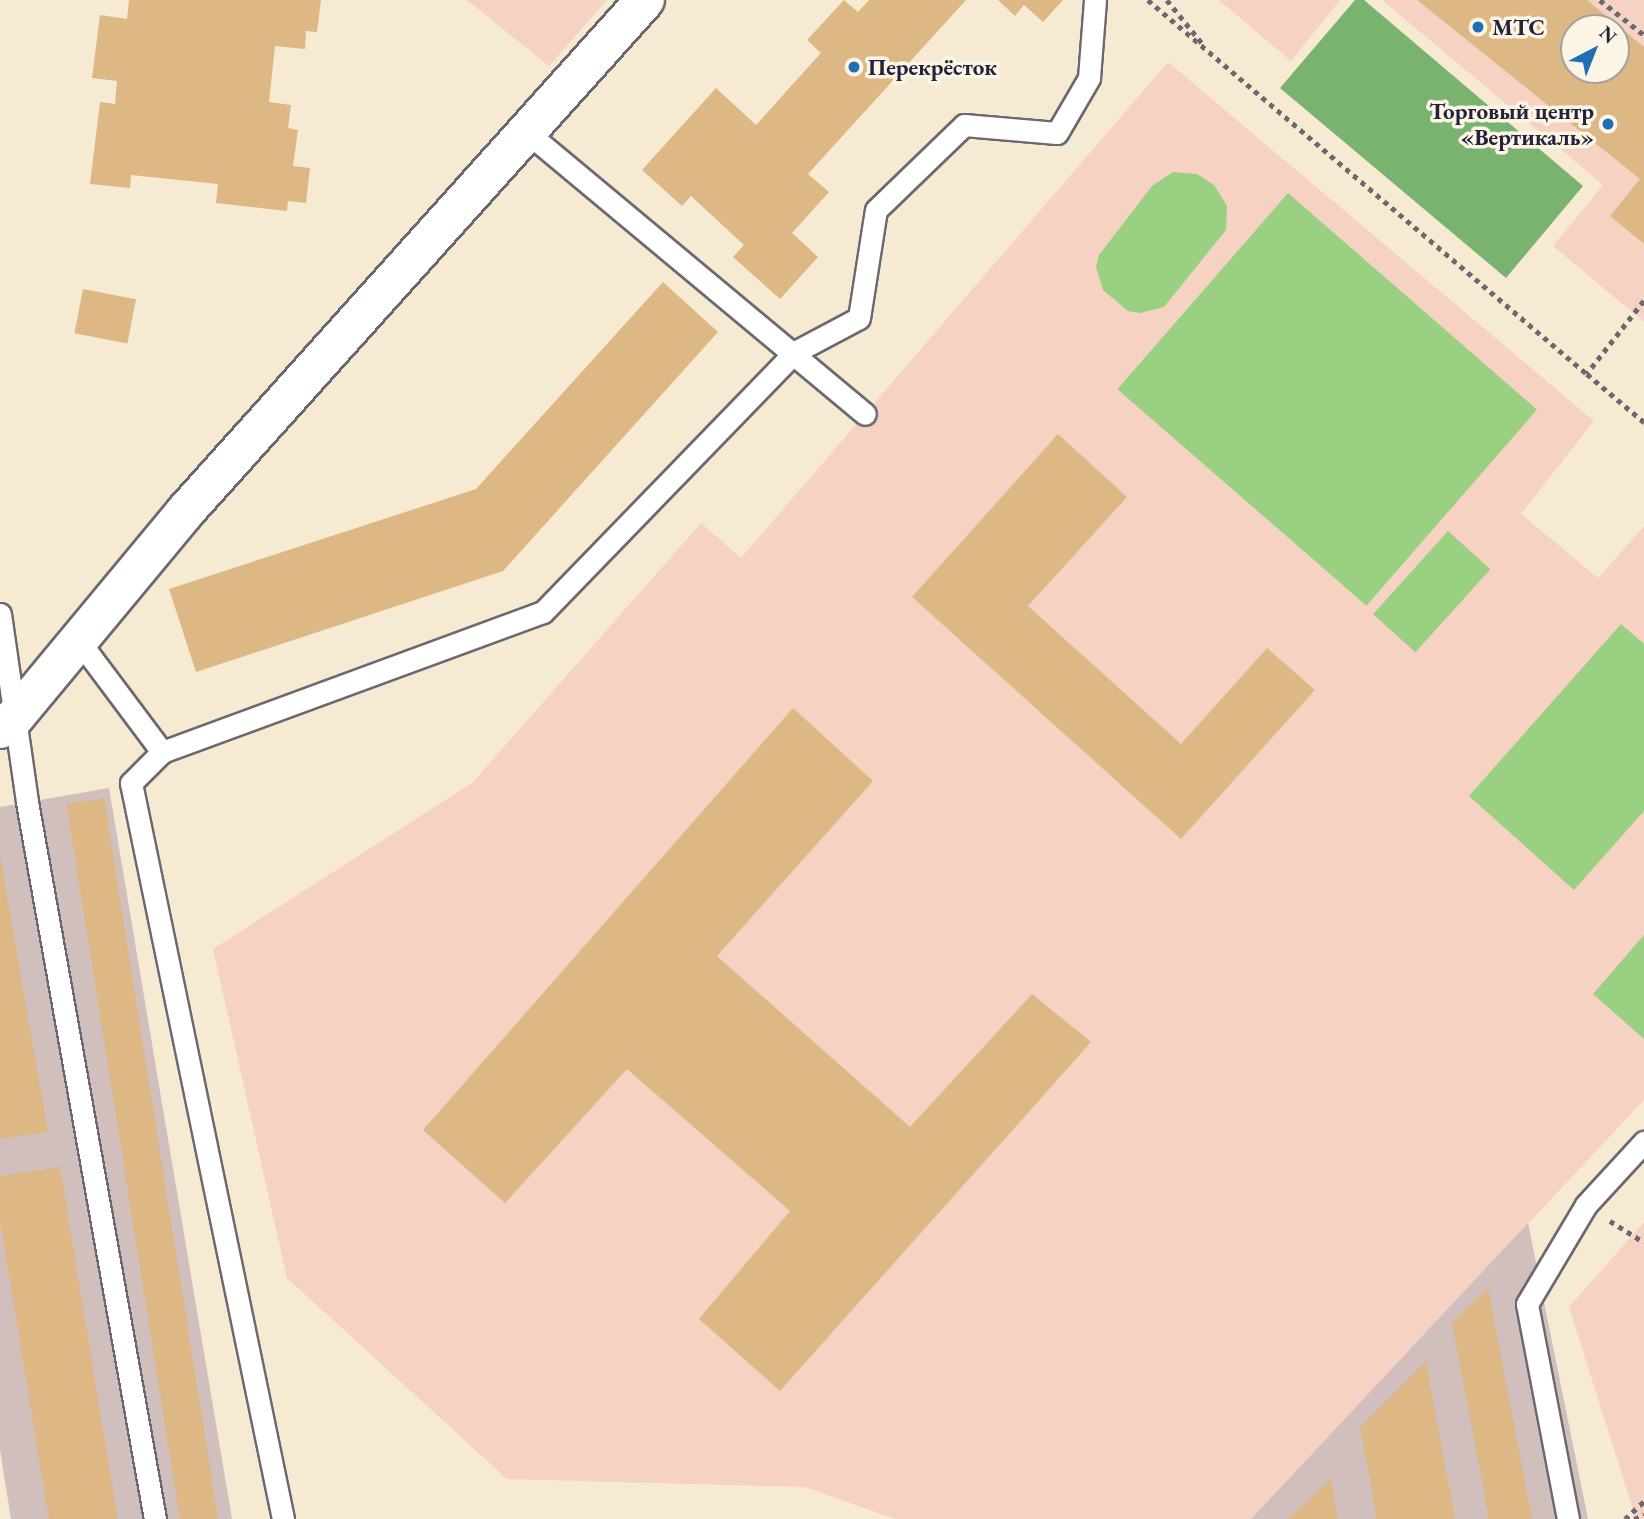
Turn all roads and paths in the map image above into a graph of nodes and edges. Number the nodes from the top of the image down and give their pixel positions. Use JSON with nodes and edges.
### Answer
{"nodes":[{"id":1,"x":645,"y":0,"type":"edge"},
{"id":2,"x":1095,"y":0,"type":"edge"},
{"id":3,"x":1148,"y":0,"type":"edge"},
{"id":4,"x":1167,"y":0,"type":"edge"},
{"id":5,"x":1600,"y":0,"type":"edge"},
{"id":6,"x":1644,"y":35,"type":"edge"},
{"id":7,"x":1210,"y":52,"type":"junction"},
{"id":8,"x":529,"y":134,"type":"junction"},
{"id":9,"x":1644,"y":301,"type":"edge"},
{"id":10,"x":794,"y":352,"type":"junction"},
{"id":11,"x":1587,"y":374,"type":"junction"},
{"id":12,"x":866,"y":414,"type":"dead end"},
{"id":13,"x":1644,"y":422,"type":"edge"},
{"id":14,"x":0,"y":614,"type":"edge"},
{"id":15,"x":79,"y":641,"type":"junction"},
{"id":16,"x":7,"y":723,"type":"edge"},
{"id":17,"x":162,"y":752,"type":"junction"},
{"id":18,"x":1644,"y":1142,"type":"edge"},
{"id":19,"x":1586,"y":1205,"type":"junction"},
{"id":20,"x":1644,"y":1242,"type":"edge"},
{"id":21,"x":1644,"y":1501,"type":"edge"},
{"id":22,"x":1644,"y":1515,"type":"edge"},
{"id":23,"x":155,"y":1519,"type":"edge"},
{"id":24,"x":283,"y":1519,"type":"edge"},
{"id":25,"x":1568,"y":1519,"type":"edge"},
{"id":26,"x":1625,"y":1519,"type":"edge"},
{"id":27,"x":1634,"y":1519,"type":"edge"}],
"edges":[{"from":1,"to":8,"type":"street"},
{"from":2,"to":10,"type":"lane"},
{"from":3,"to":7,"type":"path"},
{"from":4,"to":7,"type":"path"},
{"from":5,"to":6,"type":"path"},
{"from":7,"to":11,"type":"path"},
{"from":8,"to":10,"type":"lane"},
{"from":8,"to":15,"type":"street"},
{"from":9,"to":11,"type":"path"},
{"from":10,"to":12,"type":"lane"},
{"from":10,"to":17,"type":"lane"},
{"from":11,"to":13,"type":"path"},
{"from":14,"to":16,"type":"lane"},
{"from":15,"to":16,"type":"street"},
{"from":15,"to":17,"type":"lane"},
{"from":16,"to":23,"type":"lane"},
{"from":17,"to":24,"type":"lane"},
{"from":18,"to":19,"type":"lane"},
{"from":19,"to":20,"type":"path"},
{"from":19,"to":25,"type":"lane"},
{"from":21,"to":26,"type":"path"},
{"from":22,"to":27,"type":"path"}]}
